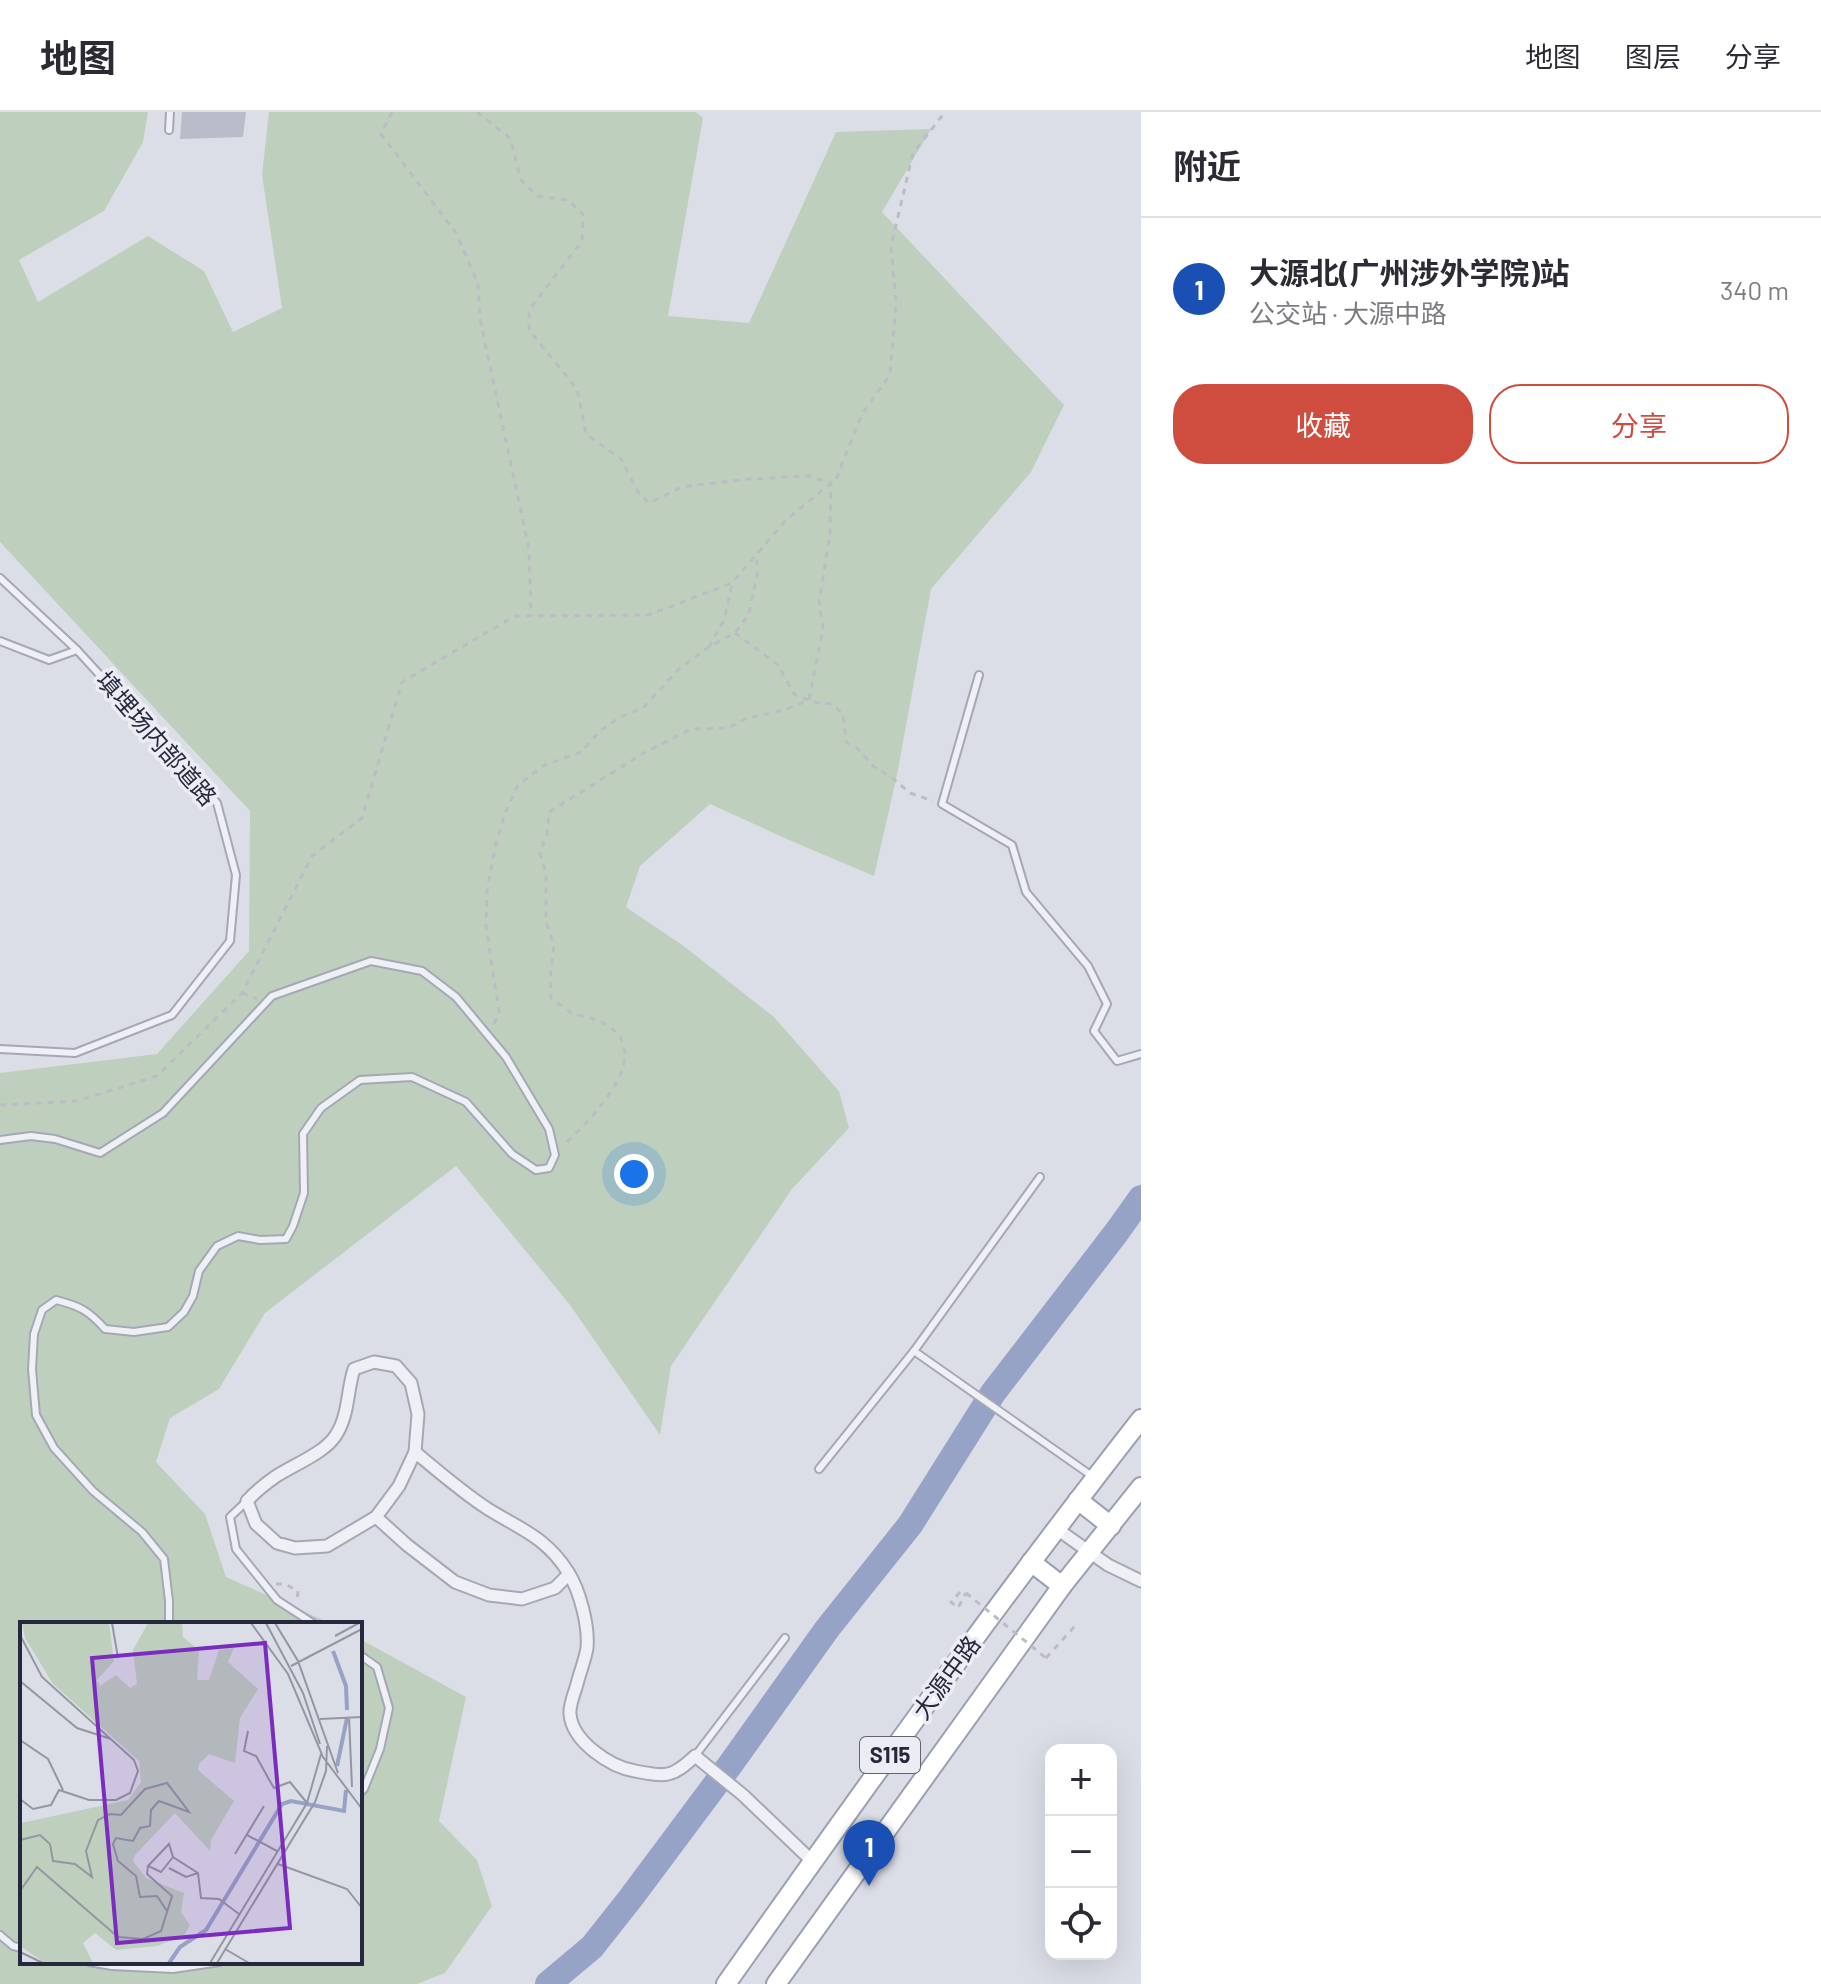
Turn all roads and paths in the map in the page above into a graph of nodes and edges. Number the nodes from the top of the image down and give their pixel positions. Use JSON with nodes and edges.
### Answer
{"nodes":[{"id":1,"x":170,"y":112,"type":"edge"},
{"id":2,"x":392,"y":112,"type":"edge"},
{"id":3,"x":477,"y":112,"type":"edge"},
{"id":4,"x":945,"y":112,"type":"edge"},
{"id":5,"x":169,"y":130,"type":"dead end"},
{"id":6,"x":831,"y":483,"type":"junction"},
{"id":7,"x":757,"y":553,"type":"junction"},
{"id":8,"x":0,"y":578,"type":"edge"},
{"id":9,"x":732,"y":583,"type":"junction"},
{"id":10,"x":531,"y":616,"type":"junction"},
{"id":11,"x":735,"y":633,"type":"junction"},
{"id":12,"x":0,"y":641,"type":"edge"},
{"id":13,"x":709,"y":647,"type":"junction"},
{"id":14,"x":77,"y":650,"type":"junction"},
{"id":15,"x":979,"y":675,"type":"dead end"},
{"id":16,"x":809,"y":700,"type":"junction"},
{"id":17,"x":942,"y":804,"type":"junction"},
{"id":18,"x":242,"y":993,"type":"junction"},
{"id":19,"x":266,"y":1003,"type":"junction"},
{"id":20,"x":489,"y":1036,"type":"junction"},
{"id":21,"x":0,"y":1049,"type":"edge"},
{"id":22,"x":1141,"y":1054,"type":"edge"},
{"id":23,"x":0,"y":1105,"type":"edge"},
{"id":24,"x":0,"y":1140,"type":"edge"},
{"id":25,"x":555,"y":1155,"type":"junction"},
{"id":26,"x":1040,"y":1177,"type":"dead end"},
{"id":27,"x":914,"y":1351,"type":"junction"},
{"id":28,"x":1141,"y":1419,"type":"edge"},
{"id":29,"x":415,"y":1452,"type":"junction"},
{"id":30,"x":819,"y":1469,"type":"dead end"},
{"id":31,"x":1095,"y":1478,"type":"junction"},
{"id":32,"x":1141,"y":1487,"type":"edge"},
{"id":33,"x":1078,"y":1500,"type":"junction"},
{"id":34,"x":247,"y":1501,"type":"junction"},
{"id":35,"x":376,"y":1517,"type":"junction"},
{"id":36,"x":1111,"y":1526,"type":"junction"},
{"id":37,"x":1057,"y":1529,"type":"junction"},
{"id":38,"x":1089,"y":1552,"type":"junction"},
{"id":39,"x":1031,"y":1562,"type":"junction"},
{"id":40,"x":569,"y":1574,"type":"junction"},
{"id":41,"x":1141,"y":1581,"type":"edge"},
{"id":42,"x":265,"y":1584,"type":"junction"},
{"id":43,"x":1062,"y":1586,"type":"junction"},
{"id":44,"x":960,"y":1592,"type":"dead end"},
{"id":45,"x":295,"y":1612,"type":"junction"},
{"id":46,"x":169,"y":1622,"type":"edge"},
{"id":47,"x":311,"y":1622,"type":"edge"},
{"id":48,"x":1075,"y":1626,"type":"dead end"},
{"id":49,"x":785,"y":1638,"type":"dead end"},
{"id":50,"x":362,"y":1656,"type":"edge"},
{"id":51,"x":695,"y":1756,"type":"junction"},
{"id":52,"x":362,"y":1791,"type":"edge"},
{"id":53,"x":812,"y":1861,"type":"junction"},
{"id":54,"x":0,"y":1935,"type":"edge"},
{"id":55,"x":20,"y":1948,"type":"edge"},
{"id":56,"x":100,"y":1964,"type":"edge"},
{"id":57,"x":207,"y":1964,"type":"edge"},
{"id":58,"x":726,"y":1984,"type":"edge"},
{"id":59,"x":776,"y":1984,"type":"edge"}],
"edges":[{"from":1,"to":5,"type":"lane"},
{"from":2,"to":10,"type":"path"},
{"from":3,"to":6,"type":"path"},
{"from":4,"to":6,"type":"path"},
{"from":6,"to":7,"type":"path"},
{"from":6,"to":16,"type":"path"},
{"from":7,"to":9,"type":"path"},
{"from":7,"to":11,"type":"path"},
{"from":8,"to":14,"type":"lane","name":"填埋场内部道路"},
{"from":9,"to":10,"type":"path"},
{"from":9,"to":13,"type":"path"},
{"from":10,"to":18,"type":"path"},
{"from":11,"to":13,"type":"path"},
{"from":11,"to":16,"type":"path"},
{"from":12,"to":14,"type":"lane","name":"填埋场内部道路"},
{"from":13,"to":20,"type":"path"},
{"from":14,"to":21,"type":"lane","name":"填埋场内部道路"},
{"from":15,"to":17,"type":"lane"},
{"from":16,"to":17,"type":"path"},
{"from":16,"to":25,"type":"path"},
{"from":17,"to":22,"type":"lane"},
{"from":18,"to":19,"type":"path"},
{"from":18,"to":23,"type":"path"},
{"from":19,"to":20,"type":"lane"},
{"from":19,"to":24,"type":"lane"},
{"from":20,"to":25,"type":"lane"},
{"from":25,"to":46,"type":"lane"},
{"from":26,"to":27,"type":"lane"},
{"from":27,"to":30,"type":"lane"},
{"from":27,"to":31,"type":"lane"},
{"from":28,"to":31,"type":"main road","number":"S115"},
{"from":29,"to":34,"type":"street"},
{"from":29,"to":35,"type":"street"},
{"from":29,"to":40,"type":"street"},
{"from":31,"to":33,"type":"main road","number":"S115"},
{"from":32,"to":36,"type":"main road","number":"S115"},
{"from":33,"to":36,"type":"main road"},
{"from":33,"to":37,"type":"main road","number":"S115"},
{"from":34,"to":35,"type":"street"},
{"from":34,"to":42,"type":"lane"},
{"from":35,"to":40,"type":"street"},
{"from":36,"to":38,"type":"main road","number":"S115"},
{"from":37,"to":38,"type":"street"},
{"from":37,"to":39,"type":"main road","name":"大源中路","number":"S115"},
{"from":38,"to":41,"type":"street"},
{"from":38,"to":43,"type":"main road","name":"大源中路","number":"S115"},
{"from":39,"to":43,"type":"main road"},
{"from":39,"to":53,"type":"main road","name":"大源中路","number":"S115"},
{"from":40,"to":51,"type":"street"},
{"from":42,"to":45,"type":"lane"},
{"from":42,"to":45,"type":"path"},
{"from":43,"to":59,"type":"main road","name":"大源中路","number":"S115"},
{"from":44,"to":48,"type":"path","bridge":true},
{"from":45,"to":47,"type":"lane"},
{"from":49,"to":51,"type":"lane"},
{"from":50,"to":52,"type":"lane"},
{"from":51,"to":53,"type":"street"},
{"from":53,"to":58,"type":"main road","name":"大源中路","number":"S115"},
{"from":54,"to":55,"type":"lane"},
{"from":56,"to":57,"type":"lane"}]}
